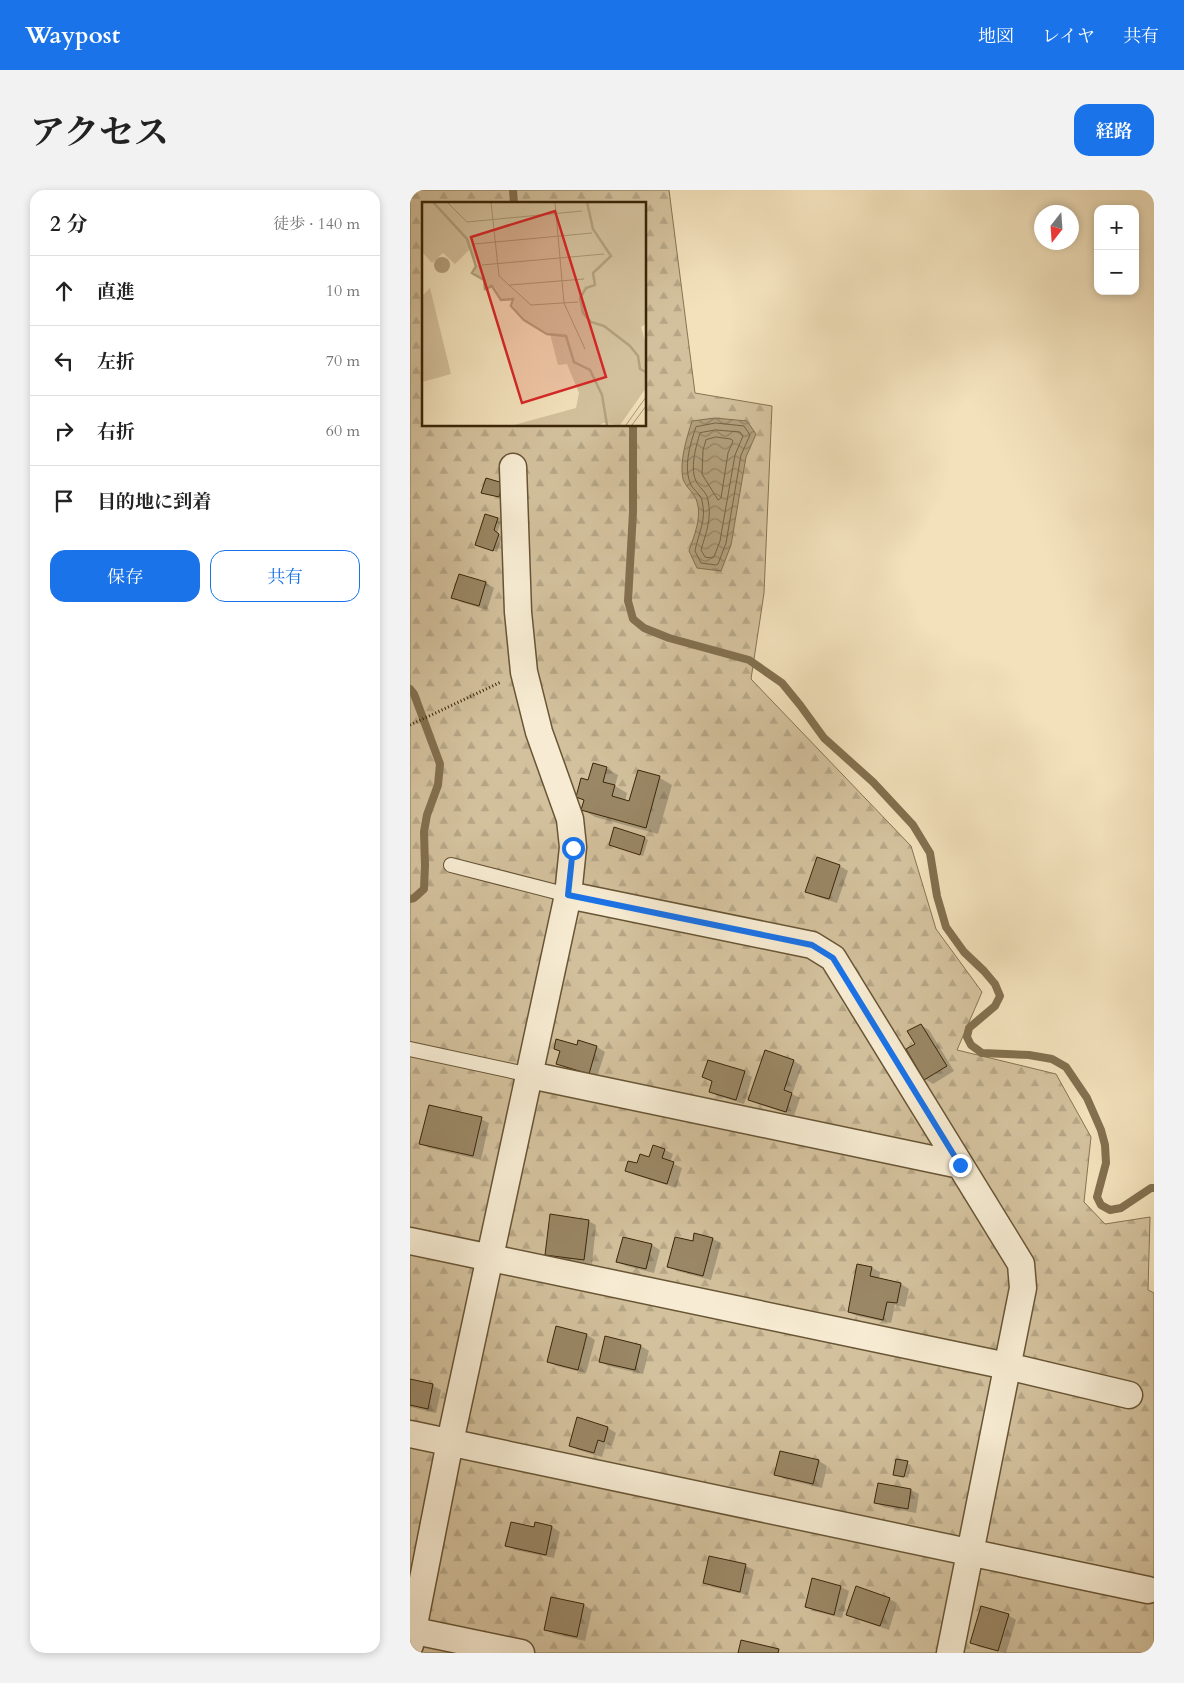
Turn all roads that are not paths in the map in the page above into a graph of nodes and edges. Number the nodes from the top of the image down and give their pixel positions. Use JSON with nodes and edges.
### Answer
{"nodes":[{"id":1,"x":513,"y":467,"type":"dead end"},
{"id":2,"x":450,"y":865,"type":"dead end"},
{"id":3,"x":568,"y":895,"type":"junction"},
{"id":4,"x":410,"y":1050,"type":"edge"},
{"id":5,"x":530,"y":1075,"type":"junction"},
{"id":6,"x":960,"y":1165,"type":"junction"},
{"id":7,"x":410,"y":1240,"type":"edge"},
{"id":8,"x":490,"y":1256,"type":"junction"},
{"id":9,"x":1007,"y":1366,"type":"junction"},
{"id":10,"x":1129,"y":1395,"type":"dead end"},
{"id":11,"x":410,"y":1434,"type":"edge"},
{"id":12,"x":450,"y":1442,"type":"junction"},
{"id":13,"x":971,"y":1552,"type":"junction"},
{"id":14,"x":1148,"y":1590,"type":"dead end"},
{"id":15,"x":411,"y":1635,"type":"edge"},
{"id":16,"x":521,"y":1653,"type":"edge"},
{"id":17,"x":950,"y":1653,"type":"edge"}],
"edges":[{"from":1,"to":3,"type":"street"},
{"from":2,"to":3,"type":"lane"},
{"from":3,"to":5,"type":"street"},
{"from":3,"to":6,"type":"street"},
{"from":4,"to":5,"type":"lane"},
{"from":5,"to":6,"type":"street"},
{"from":5,"to":8,"type":"street"},
{"from":6,"to":9,"type":"street"},
{"from":7,"to":8,"type":"street"},
{"from":8,"to":9,"type":"street"},
{"from":8,"to":12,"type":"street"},
{"from":9,"to":10,"type":"street"},
{"from":9,"to":13,"type":"street"},
{"from":11,"to":12,"type":"street"},
{"from":12,"to":13,"type":"street"},
{"from":12,"to":15,"type":"street"},
{"from":13,"to":14,"type":"street"},
{"from":13,"to":17,"type":"street"},
{"from":15,"to":16,"type":"street"}]}
